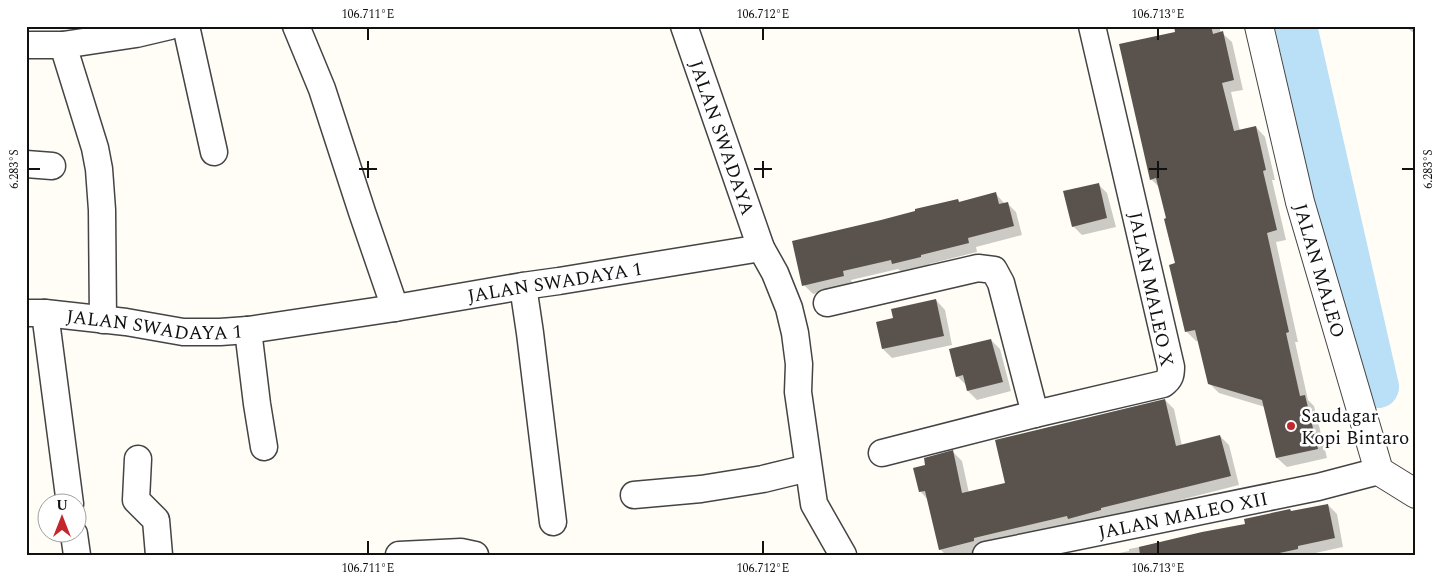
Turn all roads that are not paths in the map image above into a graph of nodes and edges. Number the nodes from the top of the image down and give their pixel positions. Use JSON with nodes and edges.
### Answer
{"nodes":[{"id":1,"x":170,"y":26,"type":"edge"},
{"id":2,"x":186,"y":26,"type":"edge"},
{"id":3,"x":296,"y":26,"type":"edge"},
{"id":4,"x":684,"y":26,"type":"edge"},
{"id":5,"x":1092,"y":26,"type":"edge"},
{"id":6,"x":1259,"y":26,"type":"edge"},
{"id":7,"x":26,"y":45,"type":"edge"},
{"id":8,"x":63,"y":45,"type":"junction"},
{"id":9,"x":214,"y":152,"type":"dead end"},
{"id":10,"x":26,"y":164,"type":"edge"},
{"id":11,"x":52,"y":166,"type":"dead end"},
{"id":12,"x":761,"y":248,"type":"junction"},
{"id":13,"x":523,"y":286,"type":"junction"},
{"id":14,"x":827,"y":303,"type":"dead end"},
{"id":15,"x":395,"y":308,"type":"junction"},
{"id":16,"x":36,"y":313,"type":"edge"},
{"id":17,"x":103,"y":320,"type":"junction"},
{"id":18,"x":248,"y":330,"type":"junction"},
{"id":19,"x":1035,"y":414,"type":"junction"},
{"id":20,"x":264,"y":447,"type":"dead end"},
{"id":21,"x":882,"y":453,"type":"dead end"},
{"id":22,"x":138,"y":459,"type":"dead end"},
{"id":23,"x":808,"y":468,"type":"junction"},
{"id":24,"x":1379,"y":471,"type":"junction"},
{"id":25,"x":68,"y":494,"type":"edge"},
{"id":26,"x":1416,"y":494,"type":"edge"},
{"id":27,"x":634,"y":495,"type":"dead end"},
{"id":28,"x":553,"y":522,"type":"dead end"},
{"id":29,"x":159,"y":555,"type":"edge"},
{"id":30,"x":399,"y":555,"type":"edge"},
{"id":31,"x":475,"y":555,"type":"edge"},
{"id":32,"x":843,"y":555,"type":"edge"},
{"id":33,"x":986,"y":555,"type":"edge"}],
"edges":[{"from":1,"to":8,"type":"street"},
{"from":2,"to":9,"type":"street"},
{"from":3,"to":15,"type":"street"},
{"from":4,"to":12,"type":"street","name":"JALAN SWADAYA"},
{"from":5,"to":19,"type":"street","name":"JALAN MALEO X"},
{"from":6,"to":24,"type":"street","name":"JALAN MALEO"},
{"from":7,"to":8,"type":"street"},
{"from":8,"to":17,"type":"street"},
{"from":10,"to":11,"type":"street"},
{"from":12,"to":13,"type":"street","name":"JALAN SWADAYA 1"},
{"from":12,"to":23,"type":"street"},
{"from":13,"to":15,"type":"street","name":"JALAN SWADAYA 1"},
{"from":13,"to":28,"type":"street"},
{"from":14,"to":19,"type":"street"},
{"from":15,"to":18,"type":"street","name":"JALAN SWADAYA 1"},
{"from":16,"to":17,"type":"street","name":"JALAN SWADAYA 1"},
{"from":16,"to":25,"type":"street"},
{"from":17,"to":18,"type":"street","name":"JALAN SWADAYA 1"},
{"from":18,"to":20,"type":"street"},
{"from":19,"to":21,"type":"street","name":"JALAN MALEO X"},
{"from":22,"to":29,"type":"street"},
{"from":23,"to":27,"type":"street"},
{"from":23,"to":32,"type":"street"},
{"from":24,"to":26,"type":"street"},
{"from":24,"to":33,"type":"street","name":"JALAN MALEO XII"},
{"from":30,"to":31,"type":"street"}]}
